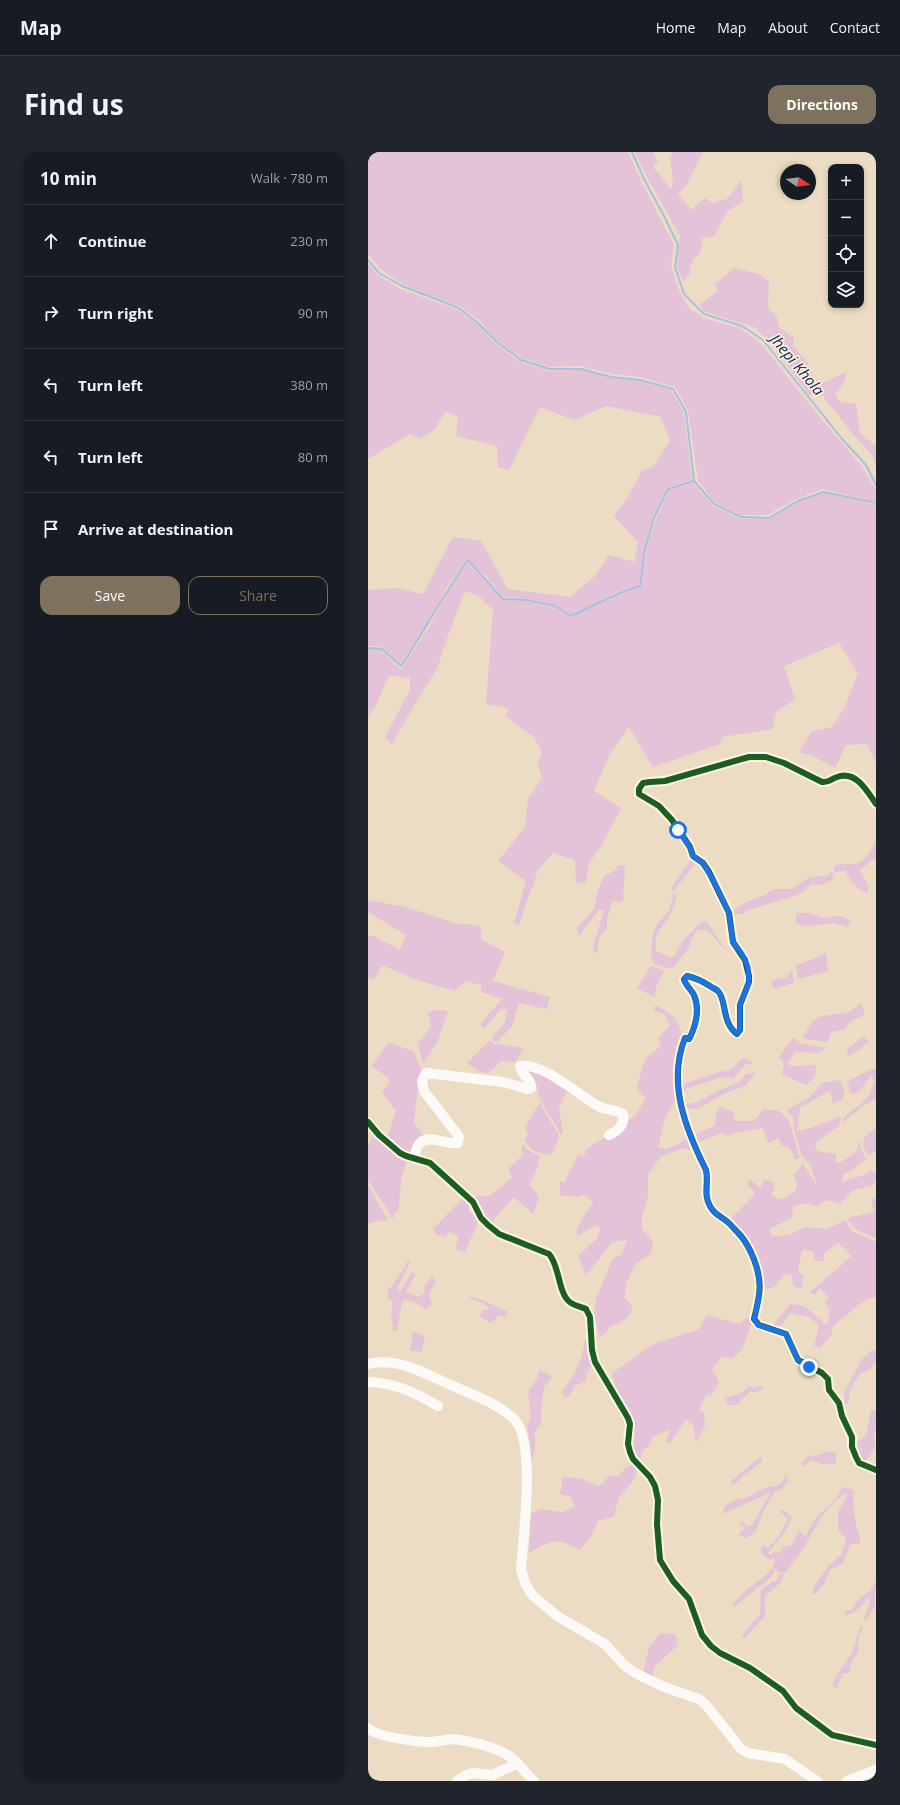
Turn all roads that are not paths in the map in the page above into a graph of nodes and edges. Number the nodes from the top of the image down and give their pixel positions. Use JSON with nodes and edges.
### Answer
{"nodes":[{"id":1,"x":876,"y":804,"type":"edge"},
{"id":2,"x":368,"y":1122,"type":"edge"},
{"id":3,"x":609,"y":1135,"type":"dead end"},
{"id":4,"x":414,"y":1159,"type":"junction"},
{"id":5,"x":368,"y":1364,"type":"edge"},
{"id":6,"x":368,"y":1382,"type":"edge"},
{"id":7,"x":438,"y":1406,"type":"dead end"},
{"id":8,"x":876,"y":1470,"type":"edge"},
{"id":9,"x":368,"y":1728,"type":"edge"},
{"id":10,"x":876,"y":1745,"type":"edge"},
{"id":11,"x":516,"y":1764,"type":"junction"},
{"id":12,"x":876,"y":1770,"type":"edge"},
{"id":13,"x":457,"y":1781,"type":"edge"},
{"id":14,"x":534,"y":1781,"type":"edge"},
{"id":15,"x":817,"y":1781,"type":"edge"},
{"id":16,"x":847,"y":1781,"type":"edge"}],
"edges":[{"from":1,"to":8,"type":"street"},
{"from":2,"to":4,"type":"street"},
{"from":3,"to":4,"type":"street"},
{"from":4,"to":10,"type":"street"},
{"from":5,"to":15,"type":"street"},
{"from":6,"to":7,"type":"street"},
{"from":9,"to":11,"type":"street"},
{"from":11,"to":13,"type":"street"},
{"from":11,"to":14,"type":"street"},
{"from":12,"to":16,"type":"street"}]}
